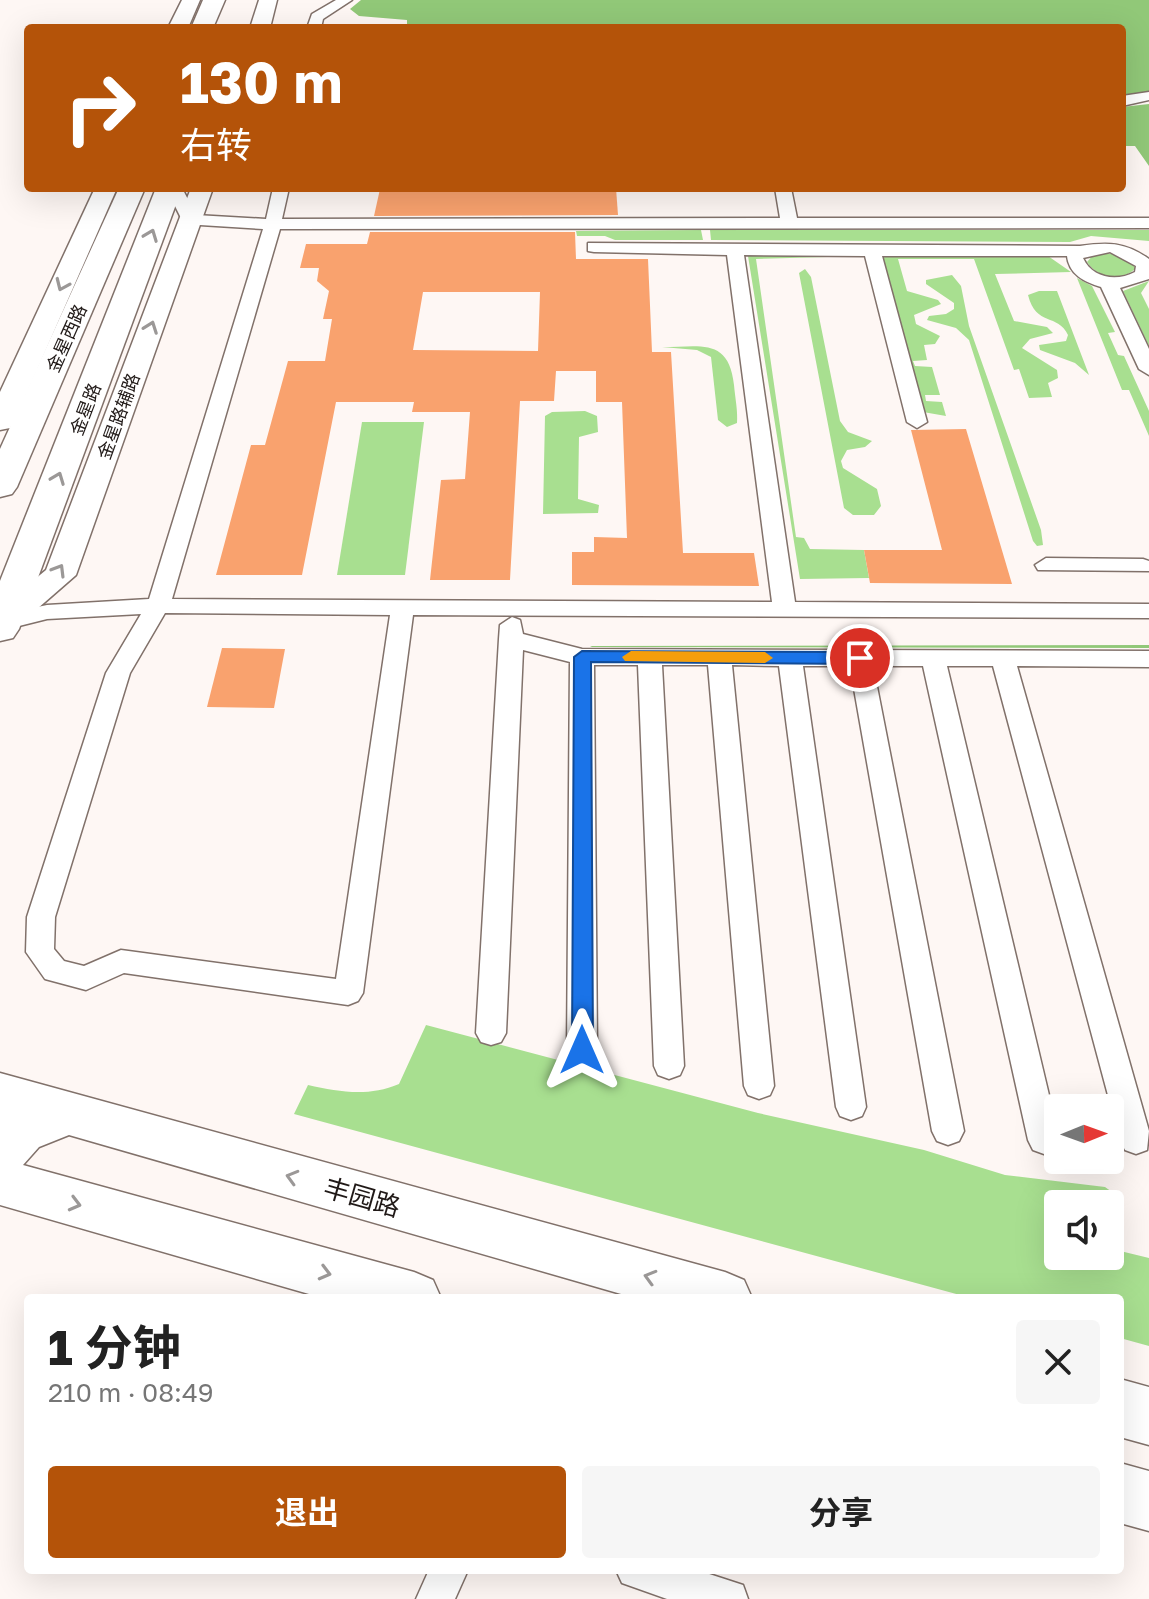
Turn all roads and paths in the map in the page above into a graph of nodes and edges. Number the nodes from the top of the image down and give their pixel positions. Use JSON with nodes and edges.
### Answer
{"nodes":[{"id":1,"x":191,"y":0,"type":"edge"},
{"id":2,"x":214,"y":0,"type":"edge"},
{"id":3,"x":268,"y":0,"type":"edge"},
{"id":4,"x":345,"y":0,"type":"edge"},
{"id":5,"x":180,"y":24,"type":"edge"},
{"id":6,"x":204,"y":24,"type":"edge"},
{"id":7,"x":261,"y":24,"type":"edge"},
{"id":8,"x":315,"y":24,"type":"edge"},
{"id":9,"x":1149,"y":96,"type":"edge"},
{"id":10,"x":1126,"y":100,"type":"edge"},
{"id":11,"x":104,"y":192,"type":"edge"},
{"id":12,"x":130,"y":192,"type":"edge"},
{"id":13,"x":170,"y":192,"type":"edge"},
{"id":14,"x":174,"y":192,"type":"edge"},
{"id":15,"x":200,"y":192,"type":"edge"},
{"id":16,"x":280,"y":192,"type":"edge"},
{"id":17,"x":784,"y":192,"type":"edge"},
{"id":18,"x":190,"y":220,"type":"junction"},
{"id":19,"x":1149,"y":223,"type":"edge"},
{"id":20,"x":273,"y":224,"type":"junction"},
{"id":21,"x":790,"y":224,"type":"junction"},
{"id":22,"x":594,"y":247,"type":"dead end"},
{"id":23,"x":872,"y":249,"type":"junction"},
{"id":24,"x":735,"y":250,"type":"junction"},
{"id":25,"x":1125,"y":250,"type":"junction"},
{"id":26,"x":1149,"y":250,"type":"edge"},
{"id":27,"x":1080,"y":251,"type":"junction"},
{"id":28,"x":1109,"y":284,"type":"junction"},
{"id":29,"x":1149,"y":369,"type":"edge"},
{"id":30,"x":0,"y":422,"type":"edge"},
{"id":31,"x":917,"y":422,"type":"dead end"},
{"id":32,"x":0,"y":487,"type":"edge"},
{"id":33,"x":1046,"y":565,"type":"dead end"},
{"id":34,"x":1143,"y":566,"type":"dead end"},
{"id":35,"x":158,"y":606,"type":"junction"},
{"id":36,"x":403,"y":606,"type":"junction"},
{"id":37,"x":513,"y":606,"type":"junction"},
{"id":38,"x":784,"y":608,"type":"junction"},
{"id":39,"x":1149,"y":611,"type":"edge"},
{"id":40,"x":1,"y":626,"type":"edge"},
{"id":41,"x":511,"y":639,"type":"junction"},
{"id":42,"x":582,"y":657,"type":"junction"},
{"id":43,"x":650,"y":657,"type":"junction"},
{"id":44,"x":719,"y":657,"type":"junction"},
{"id":45,"x":790,"y":658,"type":"junction"},
{"id":46,"x":860,"y":658,"type":"junction"},
{"id":47,"x":933,"y":658,"type":"junction"},
{"id":48,"x":1003,"y":659,"type":"junction"},
{"id":49,"x":1149,"y":659,"type":"edge"},
{"id":50,"x":491,"y":1033,"type":"dead end"},
{"id":51,"x":582,"y":1050,"type":"dead end"},
{"id":52,"x":669,"y":1066,"type":"dead end"},
{"id":53,"x":759,"y":1086,"type":"dead end"},
{"id":54,"x":0,"y":1094,"type":"edge"},
{"id":55,"x":851,"y":1107,"type":"dead end"},
{"id":56,"x":67,"y":1114,"type":"junction"},
{"id":57,"x":948,"y":1131,"type":"dead end"},
{"id":58,"x":1044,"y":1140,"type":"dead end"},
{"id":59,"x":1136,"y":1140,"type":"dead end"},
{"id":60,"x":0,"y":1154,"type":"edge"},
{"id":61,"x":0,"y":1182,"type":"edge"},
{"id":62,"x":400,"y":1294,"type":"edge"},
{"id":63,"x":711,"y":1294,"type":"edge"},
{"id":64,"x":1124,"y":1409,"type":"edge"},
{"id":65,"x":1149,"y":1416,"type":"edge"},
{"id":66,"x":1124,"y":1494,"type":"edge"},
{"id":67,"x":1149,"y":1501,"type":"edge"},
{"id":68,"x":447,"y":1574,"type":"edge"},
{"id":69,"x":648,"y":1574,"type":"edge"},
{"id":70,"x":435,"y":1599,"type":"edge"},
{"id":71,"x":729,"y":1599,"type":"edge"}],
"edges":[{"from":1,"to":5,"type":"street"},
{"from":2,"to":6,"type":"main road"},
{"from":3,"to":7,"type":"street"},
{"from":4,"to":8,"type":"street"},
{"from":9,"to":10,"type":"street"},
{"from":11,"to":30,"type":"street","one_way":true},
{"from":12,"to":32,"type":"main road","name":"金星西路"},
{"from":40,"to":13,"type":"main road","name":"金星路","one_way":true},
{"from":14,"to":18,"type":"street"},
{"from":15,"to":18,"type":"street","name":"金星路辅路"},
{"from":16,"to":20,"type":"street"},
{"from":17,"to":21,"type":"street"},
{"from":18,"to":20,"type":"street"},
{"from":40,"to":18,"type":"street","name":"金星路辅路","one_way":true},
{"from":19,"to":21,"type":"street"},
{"from":20,"to":21,"type":"street"},
{"from":20,"to":35,"type":"street"},
{"from":22,"to":24,"type":"street"},
{"from":23,"to":24,"type":"street"},
{"from":23,"to":27,"type":"street"},
{"from":23,"to":31,"type":"street"},
{"from":24,"to":38,"type":"street"},
{"from":25,"to":26,"type":"street"},
{"from":25,"to":27,"type":"street"},
{"from":25,"to":28,"type":"street"},
{"from":27,"to":28,"type":"street"},
{"from":28,"to":29,"type":"street"},
{"from":33,"to":34,"type":"street"},
{"from":35,"to":36,"type":"street"},
{"from":35,"to":36,"type":"street"},
{"from":35,"to":40,"type":"street"},
{"from":36,"to":37,"type":"street"},
{"from":37,"to":38,"type":"street"},
{"from":37,"to":41,"type":"street"},
{"from":38,"to":39,"type":"street"},
{"from":41,"to":42,"type":"street"},
{"from":41,"to":50,"type":"street"},
{"from":42,"to":43,"type":"street"},
{"from":42,"to":51,"type":"street"},
{"from":43,"to":44,"type":"street"},
{"from":43,"to":52,"type":"street"},
{"from":44,"to":45,"type":"street"},
{"from":44,"to":53,"type":"street"},
{"from":45,"to":46,"type":"street"},
{"from":45,"to":55,"type":"street"},
{"from":46,"to":47,"type":"street"},
{"from":46,"to":57,"type":"street"},
{"from":47,"to":48,"type":"street"},
{"from":47,"to":58,"type":"street"},
{"from":48,"to":49,"type":"street"},
{"from":48,"to":59,"type":"street"},
{"from":54,"to":56,"type":"main road","name":"丰园路"},
{"from":56,"to":60,"type":"main road"},
{"from":63,"to":56,"type":"main road","name":"丰园路","one_way":true},
{"from":61,"to":62,"type":"main road","one_way":true},
{"from":64,"to":65,"type":"main road"},
{"from":66,"to":67,"type":"main road"},
{"from":68,"to":70,"type":"street"},
{"from":69,"to":71,"type":"street"}]}
